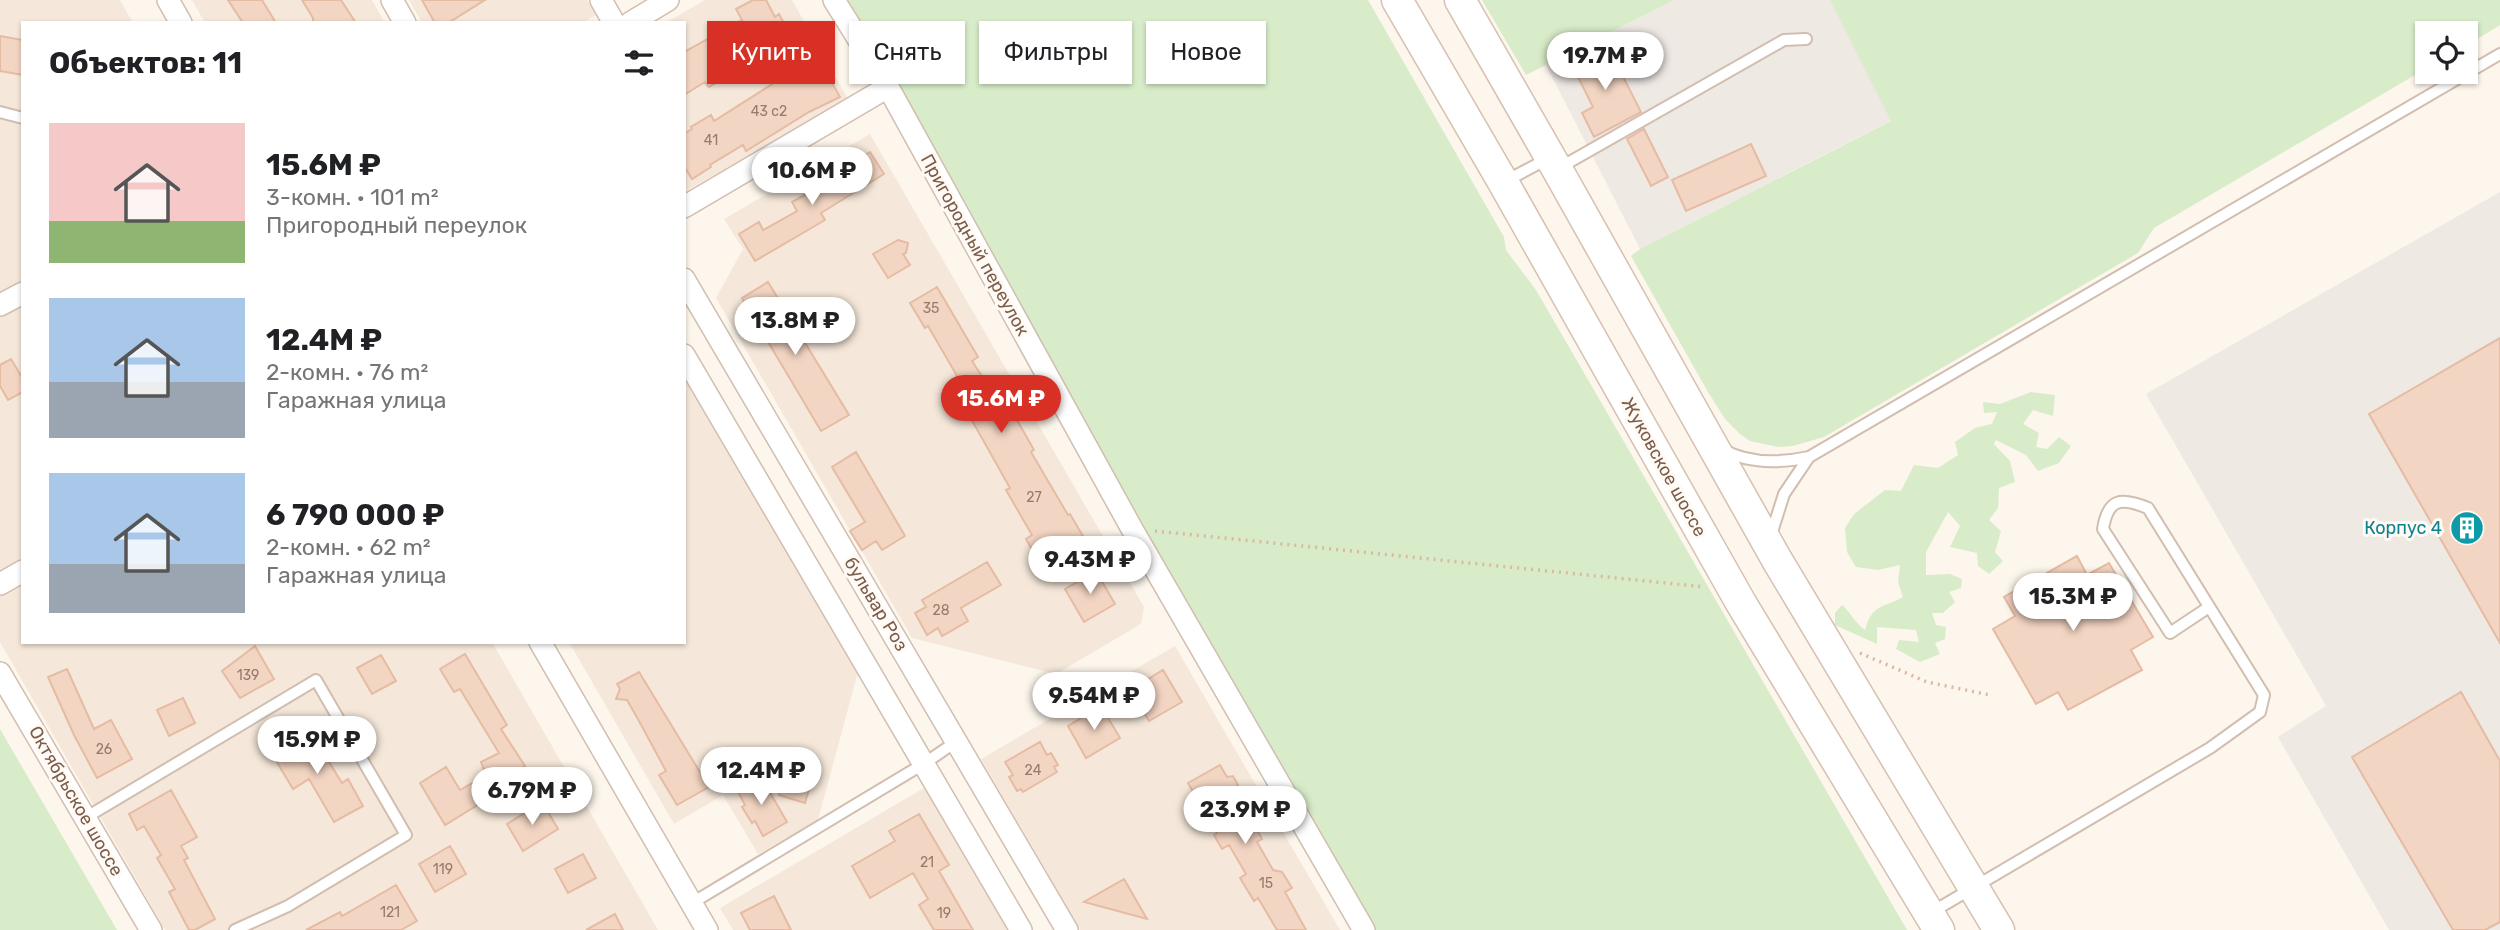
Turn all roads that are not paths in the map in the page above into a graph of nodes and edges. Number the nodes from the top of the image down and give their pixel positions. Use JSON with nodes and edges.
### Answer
{"nodes":[{"id":1,"x":168,"y":0,"type":"edge"},
{"id":2,"x":392,"y":0,"type":"edge"},
{"id":3,"x":601,"y":0,"type":"edge"},
{"id":4,"x":668,"y":0,"type":"edge"},
{"id":5,"x":834,"y":0,"type":"edge"},
{"id":6,"x":1397,"y":0,"type":"edge"},
{"id":7,"x":1460,"y":0,"type":"edge"},
{"id":8,"x":180,"y":21,"type":"edge"},
{"id":9,"x":404,"y":21,"type":"edge"},
{"id":10,"x":613,"y":21,"type":"edge"},
{"id":11,"x":633,"y":21,"type":"edge"},
{"id":12,"x":1806,"y":39,"type":"dead end"},
{"id":13,"x":2500,"y":54,"type":"edge"},
{"id":14,"x":888,"y":87,"type":"junction"},
{"id":15,"x":0,"y":112,"type":"edge"},
{"id":16,"x":21,"y":117,"type":"edge"},
{"id":17,"x":1554,"y":163,"type":"junction"},
{"id":18,"x":1503,"y":182,"type":"junction"},
{"id":19,"x":686,"y":206,"type":"edge"},
{"id":20,"x":686,"y":282,"type":"edge"},
{"id":21,"x":21,"y":294,"type":"edge"},
{"id":22,"x":0,"y":305,"type":"edge"},
{"id":23,"x":686,"y":358,"type":"edge"},
{"id":24,"x":1711,"y":443,"type":"junction"},
{"id":25,"x":1809,"y":457,"type":"junction"},
{"id":26,"x":1769,"y":547,"type":"junction"},
{"id":27,"x":21,"y":573,"type":"edge"},
{"id":28,"x":0,"y":584,"type":"edge"},
{"id":29,"x":2209,"y":607,"type":"junction"},
{"id":30,"x":541,"y":644,"type":"edge"},
{"id":31,"x":0,"y":673,"type":"edge"},
{"id":32,"x":957,"y":741,"type":"junction"},
{"id":33,"x":925,"y":763,"type":"junction"},
{"id":34,"x":85,"y":818,"type":"junction"},
{"id":35,"x":1973,"y":887,"type":"junction"},
{"id":36,"x":691,"y":903,"type":"junction"},
{"id":37,"x":1934,"y":922,"type":"edge"},
{"id":38,"x":151,"y":930,"type":"edge"},
{"id":39,"x":235,"y":930,"type":"edge"},
{"id":40,"x":707,"y":930,"type":"edge"},
{"id":41,"x":1021,"y":930,"type":"edge"},
{"id":42,"x":1067,"y":930,"type":"edge"},
{"id":43,"x":1364,"y":930,"type":"edge"},
{"id":44,"x":1999,"y":930,"type":"edge"}],
"edges":[{"from":1,"to":8,"type":"street"},
{"from":2,"to":9,"type":"street"},
{"from":3,"to":10,"type":"street"},
{"from":4,"to":11,"type":"street"},
{"from":5,"to":14,"type":"street","name":"Пригородный переулок"},
{"from":6,"to":18,"type":"main road","name":"Жуковское шоссе"},
{"from":7,"to":17,"type":"main road"},
{"from":12,"to":17,"type":"lane"},
{"from":13,"to":25,"type":"lane"},
{"from":14,"to":19,"type":"street"},
{"from":14,"to":43,"type":"street","name":"Пригородный переулок"},
{"from":15,"to":16,"type":"lane"},
{"from":17,"to":18,"type":"lane"},
{"from":17,"to":24,"type":"main road"},
{"from":18,"to":37,"type":"main road","name":"Жуковское шоссе"},
{"from":20,"to":32,"type":"street","name":"бульвар Роз"},
{"from":21,"to":22,"type":"street"},
{"from":23,"to":33,"type":"street"},
{"from":24,"to":25,"type":"lane"},
{"from":24,"to":26,"type":"main road"},
{"from":25,"to":26,"type":"lane"},
{"from":26,"to":35,"type":"main road"},
{"from":27,"to":28,"type":"street"},
{"from":29,"to":29,"type":"lane"},
{"from":29,"to":35,"type":"lane"},
{"from":30,"to":36,"type":"street"},
{"from":31,"to":34,"type":"street","name":"Октябрьское шоссе"},
{"from":32,"to":33,"type":"lane"},
{"from":32,"to":42,"type":"street","name":"бульвар Роз"},
{"from":33,"to":36,"type":"lane"},
{"from":33,"to":41,"type":"street"},
{"from":34,"to":38,"type":"street","name":"Октябрьское шоссе"},
{"from":34,"to":39,"type":"lane"},
{"from":35,"to":37,"type":"lane"},
{"from":35,"to":44,"type":"main road"},
{"from":36,"to":40,"type":"street"}]}
